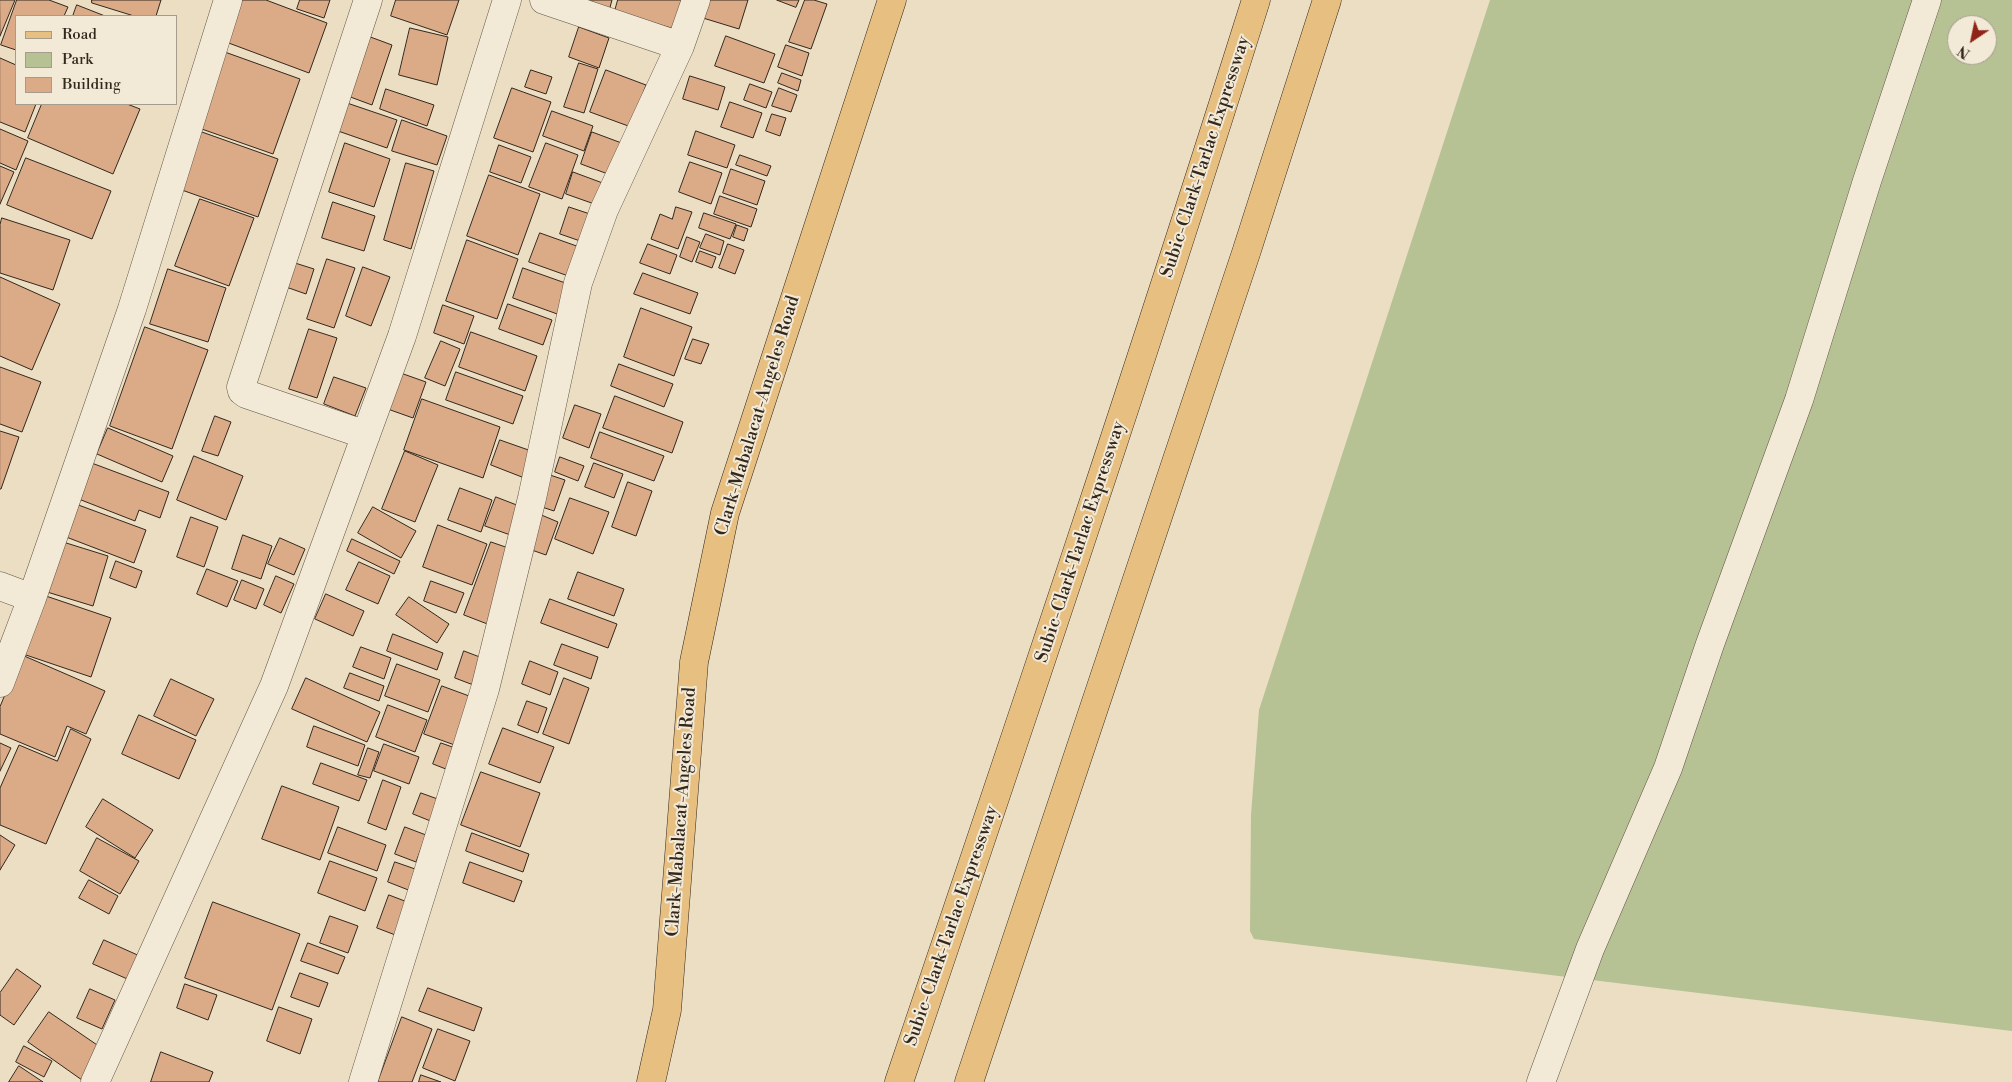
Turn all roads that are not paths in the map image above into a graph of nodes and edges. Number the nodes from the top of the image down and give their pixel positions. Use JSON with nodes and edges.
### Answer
{"nodes":[{"id":1,"x":228,"y":0,"type":"edge"},
{"id":2,"x":368,"y":0,"type":"edge"},
{"id":3,"x":507,"y":0,"type":"edge"},
{"id":4,"x":544,"y":0,"type":"edge"},
{"id":5,"x":696,"y":0,"type":"edge"},
{"id":6,"x":892,"y":0,"type":"edge"},
{"id":7,"x":1256,"y":0,"type":"edge"},
{"id":8,"x":1327,"y":0,"type":"edge"},
{"id":9,"x":1927,"y":0,"type":"edge"},
{"id":10,"x":680,"y":46,"type":"junction"},
{"id":11,"x":366,"y":435,"type":"junction"},
{"id":12,"x":0,"y":586,"type":"edge"},
{"id":13,"x":32,"y":598,"type":"junction"},
{"id":14,"x":0,"y":683,"type":"edge"},
{"id":15,"x":95,"y":1082,"type":"edge"},
{"id":16,"x":363,"y":1082,"type":"edge"},
{"id":17,"x":651,"y":1082,"type":"edge"},
{"id":18,"x":899,"y":1082,"type":"edge"},
{"id":19,"x":969,"y":1082,"type":"edge"},
{"id":20,"x":1541,"y":1082,"type":"edge"}],
"edges":[{"from":1,"to":13,"type":"street"},
{"from":2,"to":11,"type":"street"},
{"from":3,"to":11,"type":"street"},
{"from":4,"to":10,"type":"street"},
{"from":5,"to":10,"type":"street"},
{"from":6,"to":17,"type":"main road","name":"Clark-Mabalacat-Angeles Road"},
{"from":7,"to":18,"type":"main road","name":"Subic-Clark-Tarlac Expressway"},
{"from":8,"to":19,"type":"main road"},
{"from":9,"to":20,"type":"street"},
{"from":10,"to":16,"type":"street"},
{"from":11,"to":15,"type":"street"},
{"from":12,"to":13,"type":"street"},
{"from":13,"to":14,"type":"street"}]}
